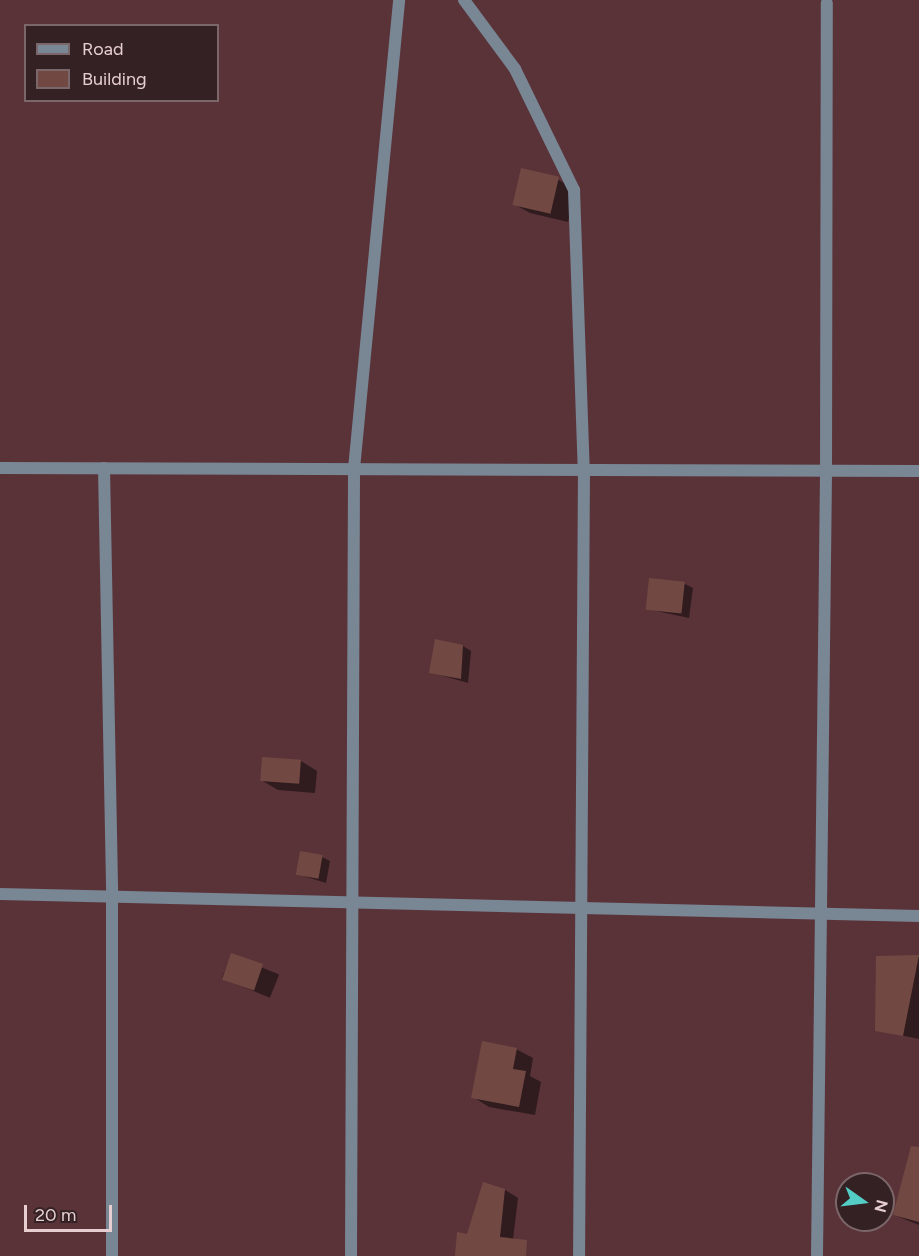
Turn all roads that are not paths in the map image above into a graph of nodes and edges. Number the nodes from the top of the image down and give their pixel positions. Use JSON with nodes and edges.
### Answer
{"nodes":[{"id":1,"x":399,"y":0,"type":"edge"},
{"id":2,"x":464,"y":0,"type":"edge"},
{"id":3,"x":827,"y":3,"type":"dead end"},
{"id":4,"x":0,"y":468,"type":"edge"},
{"id":5,"x":104,"y":468,"type":"junction"},
{"id":6,"x":354,"y":469,"type":"junction"},
{"id":7,"x":584,"y":470,"type":"junction"},
{"id":8,"x":826,"y":471,"type":"junction"},
{"id":9,"x":919,"y":471,"type":"edge"},
{"id":10,"x":0,"y":894,"type":"edge"},
{"id":11,"x":112,"y":896,"type":"junction"},
{"id":12,"x":352,"y":902,"type":"junction"},
{"id":13,"x":581,"y":908,"type":"junction"},
{"id":14,"x":822,"y":914,"type":"junction"},
{"id":15,"x":919,"y":916,"type":"edge"},
{"id":16,"x":112,"y":1256,"type":"edge"},
{"id":17,"x":351,"y":1256,"type":"edge"},
{"id":18,"x":579,"y":1256,"type":"edge"},
{"id":19,"x":817,"y":1256,"type":"edge"}],
"edges":[{"from":1,"to":6,"type":"street"},
{"from":2,"to":7,"type":"street"},
{"from":3,"to":8,"type":"street"},
{"from":4,"to":5,"type":"street"},
{"from":5,"to":6,"type":"street"},
{"from":5,"to":11,"type":"street"},
{"from":6,"to":7,"type":"street"},
{"from":6,"to":12,"type":"street"},
{"from":7,"to":8,"type":"street"},
{"from":7,"to":13,"type":"street"},
{"from":8,"to":9,"type":"street"},
{"from":8,"to":14,"type":"street"},
{"from":10,"to":11,"type":"street"},
{"from":11,"to":12,"type":"street"},
{"from":11,"to":16,"type":"street"},
{"from":12,"to":13,"type":"street"},
{"from":12,"to":17,"type":"street"},
{"from":13,"to":14,"type":"street"},
{"from":13,"to":18,"type":"street"},
{"from":14,"to":15,"type":"street"},
{"from":14,"to":19,"type":"street"}]}
